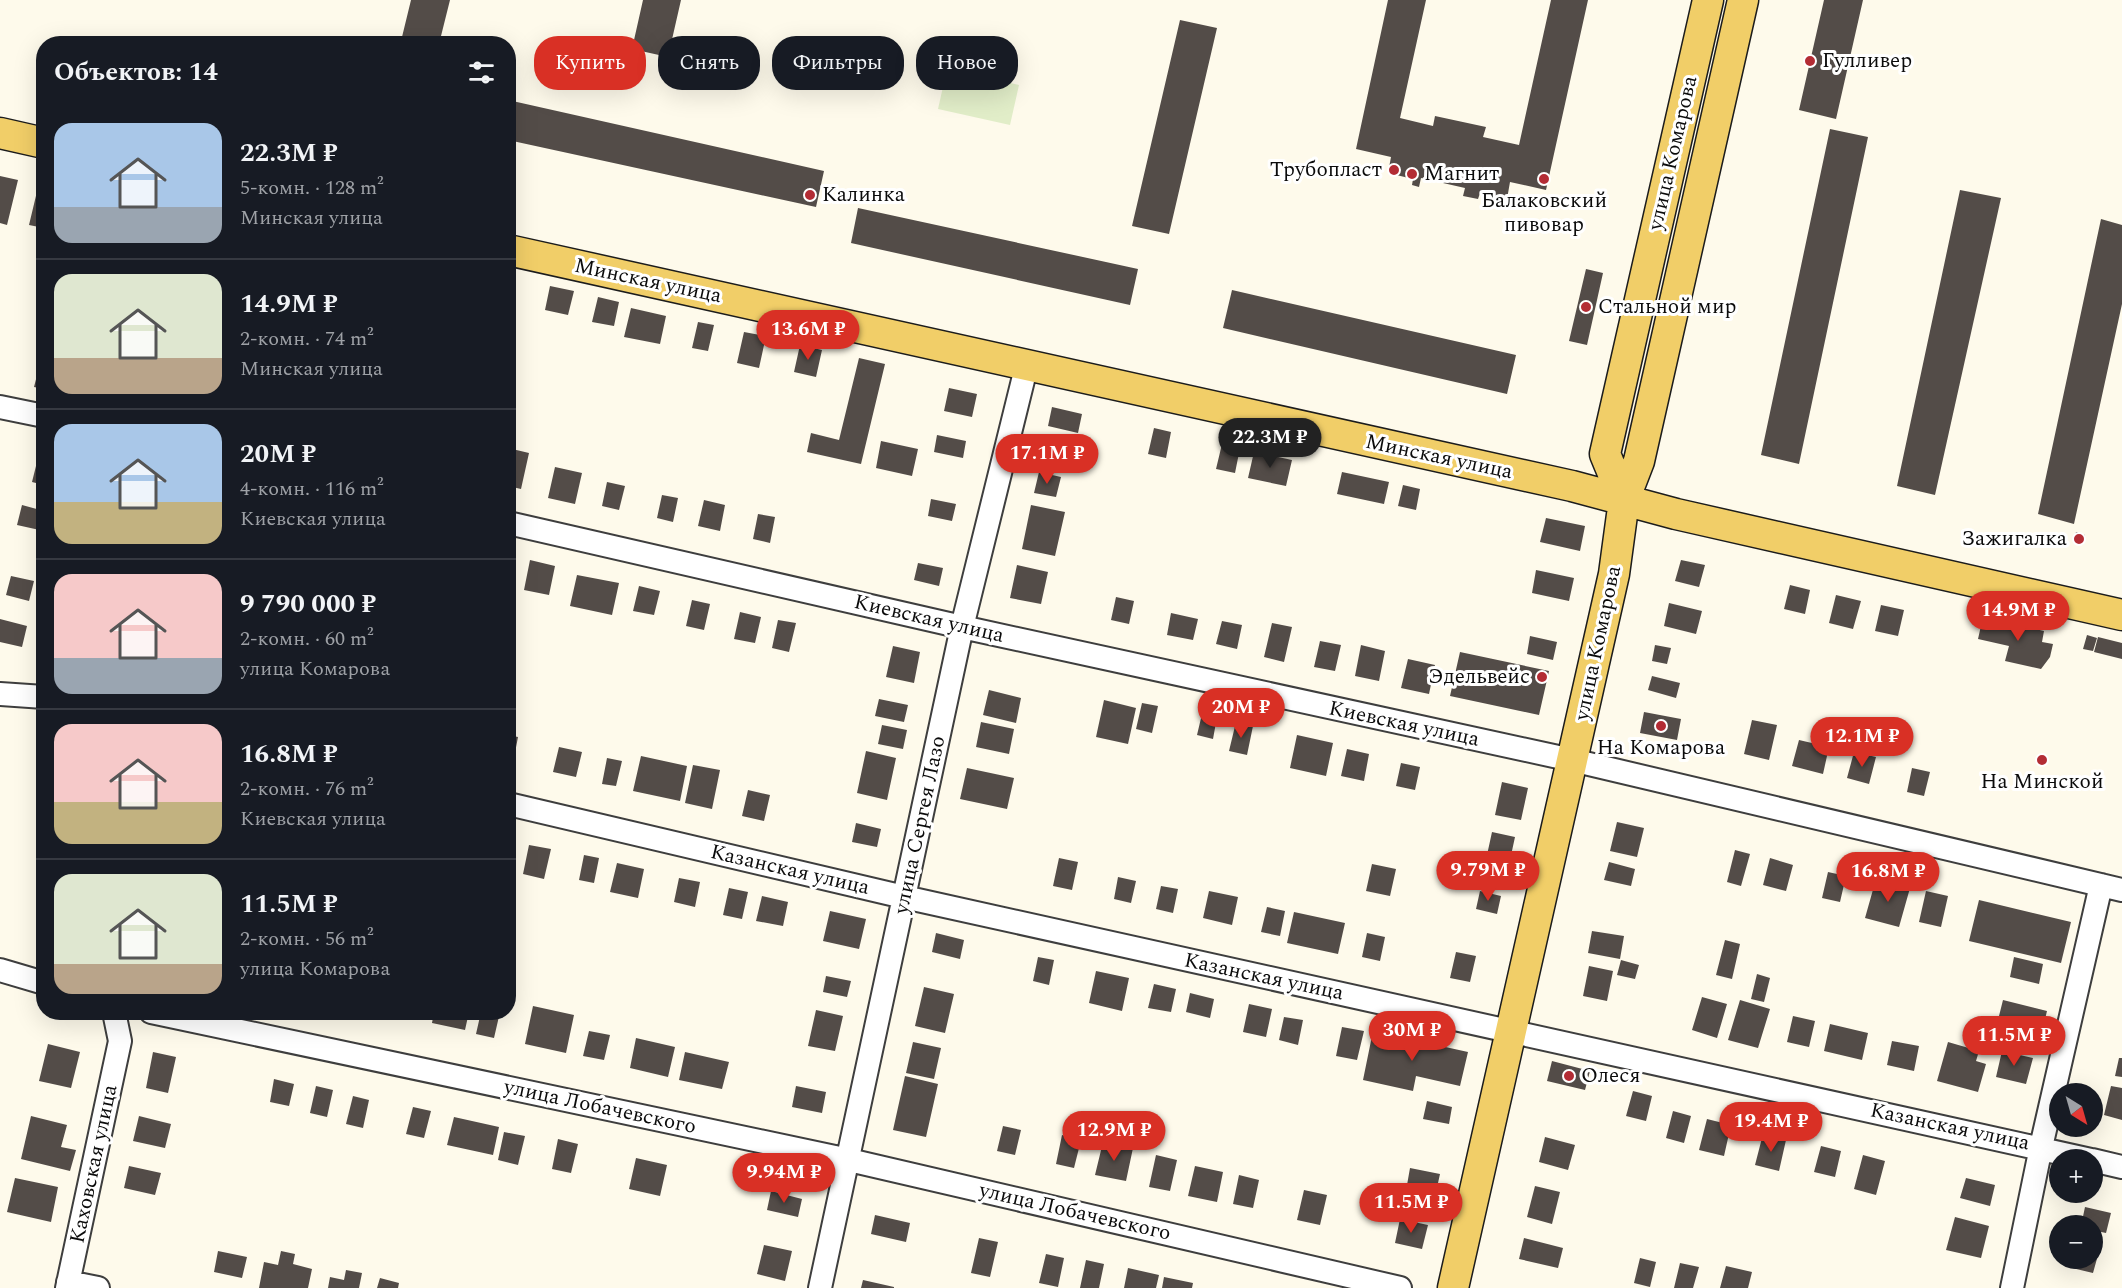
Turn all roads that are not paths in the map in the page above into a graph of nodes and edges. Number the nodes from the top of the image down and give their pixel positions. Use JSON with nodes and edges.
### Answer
{"nodes":[{"id":1,"x":1708,"y":0,"type":"edge"},
{"id":2,"x":1743,"y":0,"type":"edge"},
{"id":3,"x":0,"y":134,"type":"edge"},
{"id":4,"x":36,"y":141,"type":"edge"},
{"id":5,"x":516,"y":252,"type":"edge"},
{"id":6,"x":1027,"y":364,"type":"junction"},
{"id":7,"x":0,"y":407,"type":"edge"},
{"id":8,"x":36,"y":414,"type":"edge"},
{"id":9,"x":1624,"y":500,"type":"junction"},
{"id":10,"x":516,"y":525,"type":"edge"},
{"id":11,"x":2122,"y":615,"type":"edge"},
{"id":12,"x":962,"y":627,"type":"junction"},
{"id":13,"x":0,"y":694,"type":"edge"},
{"id":14,"x":36,"y":696,"type":"edge"},
{"id":15,"x":1572,"y":760,"type":"junction"},
{"id":16,"x":516,"y":806,"type":"edge"},
{"id":17,"x":2112,"y":888,"type":"edge"},
{"id":18,"x":904,"y":897,"type":"junction"},
{"id":19,"x":0,"y":970,"type":"edge"},
{"id":20,"x":36,"y":981,"type":"edge"},
{"id":21,"x":116,"y":1020,"type":"edge"},
{"id":22,"x":141,"y":1020,"type":"edge"},
{"id":23,"x":187,"y":1020,"type":"edge"},
{"id":24,"x":1510,"y":1032,"type":"junction"},
{"id":25,"x":120,"y":1041,"type":"junction"},
{"id":26,"x":2041,"y":1147,"type":"junction"},
{"id":27,"x":2049,"y":1149,"type":"edge"},
{"id":28,"x":849,"y":1160,"type":"junction"},
{"id":29,"x":2103,"y":1163,"type":"edge"},
{"id":30,"x":2122,"y":1167,"type":"edge"},
{"id":31,"x":68,"y":1285,"type":"edge"},
{"id":32,"x":98,"y":1288,"type":"edge"},
{"id":33,"x":820,"y":1288,"type":"edge"},
{"id":34,"x":1400,"y":1288,"type":"edge"},
{"id":35,"x":1453,"y":1288,"type":"edge"},
{"id":36,"x":2012,"y":1288,"type":"edge"}],
"edges":[{"from":1,"to":9,"type":"main road","name":"улица Комарова"},
{"from":2,"to":9,"type":"main road"},
{"from":3,"to":4,"type":"main road"},
{"from":5,"to":6,"type":"main road","name":"Минская улица"},
{"from":6,"to":9,"type":"main road","name":"Минская улица"},
{"from":6,"to":12,"type":"street","name":"улица Сергея Лазо"},
{"from":7,"to":8,"type":"street"},
{"from":9,"to":11,"type":"main road","name":"Минская улица"},
{"from":9,"to":15,"type":"main road","name":"улица Комарова"},
{"from":10,"to":12,"type":"street","name":"Киевская улица"},
{"from":12,"to":15,"type":"street","name":"Киевская улица"},
{"from":12,"to":18,"type":"street","name":"улица Сергея Лазо"},
{"from":13,"to":14,"type":"street"},
{"from":15,"to":17,"type":"street","name":"Киевская улица"},
{"from":15,"to":24,"type":"main road","name":"улица Комарова"},
{"from":16,"to":18,"type":"street","name":"Казанская улица"},
{"from":17,"to":26,"type":"street"},
{"from":18,"to":24,"type":"street","name":"Казанская улица"},
{"from":18,"to":28,"type":"street","name":"улица Сергея Лазо"},
{"from":19,"to":20,"type":"street"},
{"from":21,"to":25,"type":"street","name":"Каховская улица"},
{"from":22,"to":25,"type":"street"},
{"from":23,"to":28,"type":"street","name":"улица Лобачевского"},
{"from":24,"to":26,"type":"street","name":"Казанская улица"},
{"from":24,"to":35,"type":"main road","name":"улица Комарова"},
{"from":25,"to":31,"type":"street","name":"Каховская улица"},
{"from":26,"to":27,"type":"street","name":"Казанская улица"},
{"from":26,"to":36,"type":"street"},
{"from":28,"to":33,"type":"street","name":"улица Сергея Лазо"},
{"from":28,"to":34,"type":"street","name":"улица Лобачевского"},
{"from":29,"to":30,"type":"street","name":"Казанская улица"},
{"from":31,"to":32,"type":"street"}]}
